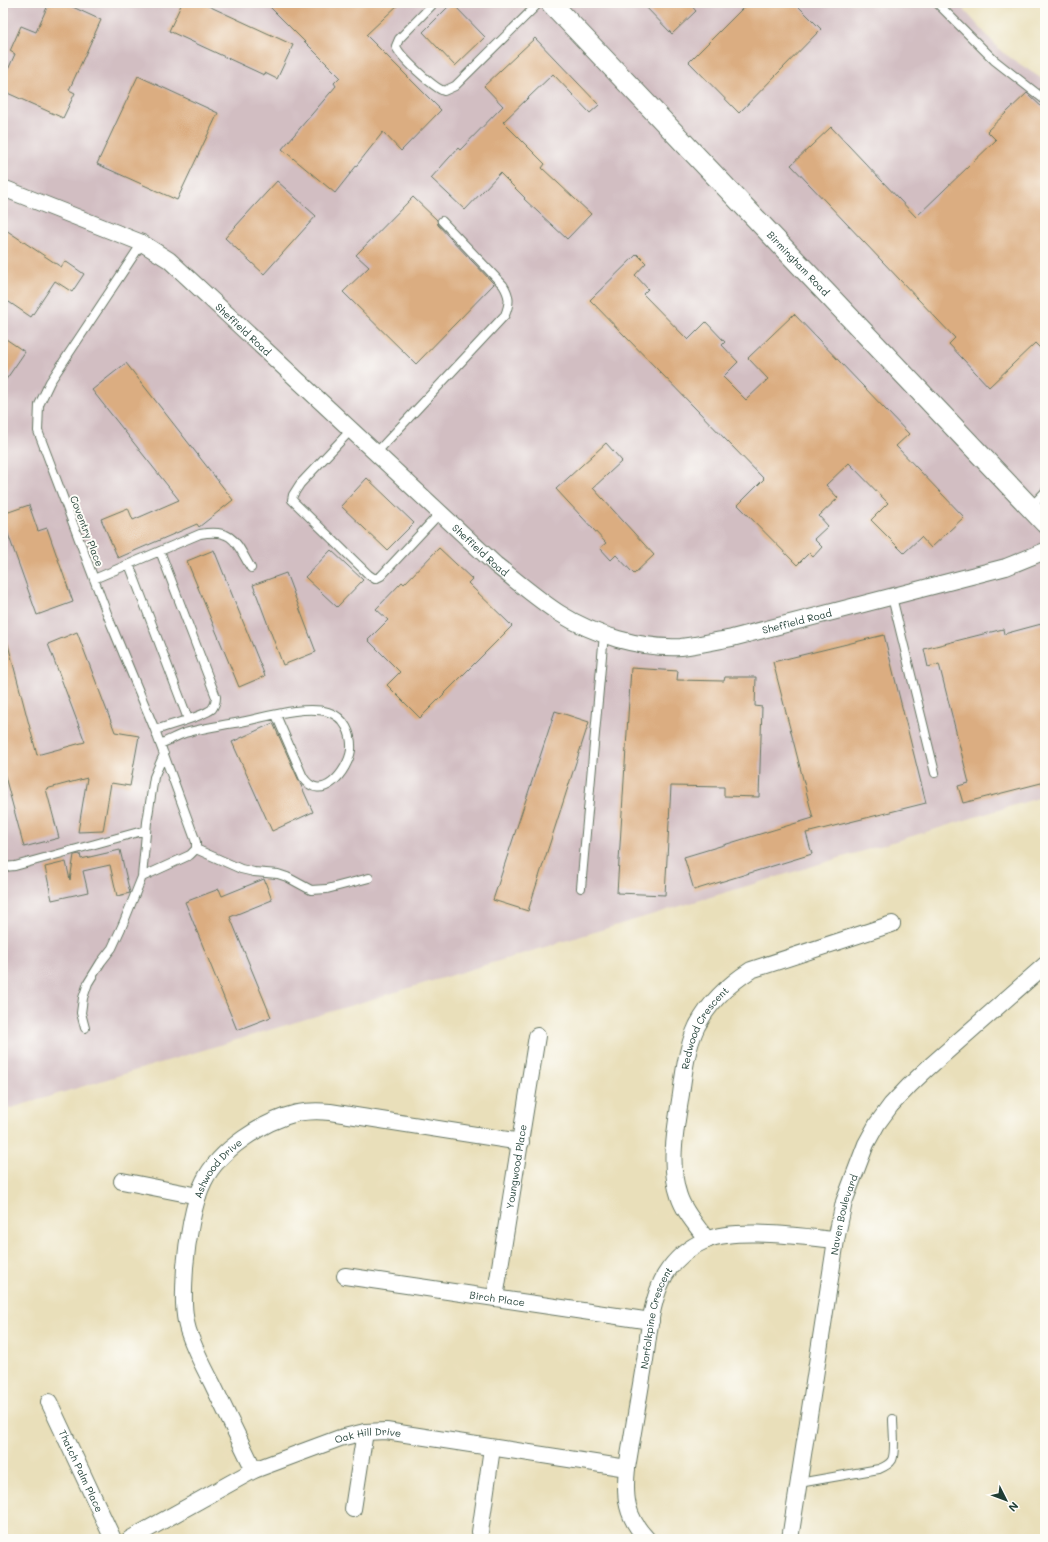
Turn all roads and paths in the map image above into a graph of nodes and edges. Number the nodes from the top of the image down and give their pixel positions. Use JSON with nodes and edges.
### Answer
{"nodes":[{"id":1,"x":434,"y":3,"type":"edge"},
{"id":2,"x":539,"y":3,"type":"edge"},
{"id":3,"x":551,"y":3,"type":"edge"},
{"id":4,"x":937,"y":3,"type":"edge"},
{"id":5,"x":1045,"y":100,"type":"edge"},
{"id":6,"x":3,"y":188,"type":"edge"},
{"id":7,"x":442,"y":221,"type":"dead end"},
{"id":8,"x":142,"y":243,"type":"junction"},
{"id":9,"x":351,"y":430,"type":"junction"},
{"id":10,"x":376,"y":453,"type":"junction"},
{"id":11,"x":1045,"y":492,"type":"edge"},
{"id":12,"x":1030,"y":507,"type":"junction"},
{"id":13,"x":440,"y":513,"type":"junction"},
{"id":14,"x":1045,"y":523,"type":"edge"},
{"id":15,"x":1045,"y":550,"type":"edge"},
{"id":16,"x":160,"y":551,"type":"junction"},
{"id":17,"x":129,"y":564,"type":"junction"},
{"id":18,"x":252,"y":568,"type":"dead end"},
{"id":19,"x":94,"y":579,"type":"junction"},
{"id":20,"x":892,"y":597,"type":"junction"},
{"id":21,"x":604,"y":634,"type":"junction"},
{"id":22,"x":276,"y":715,"type":"junction"},
{"id":23,"x":188,"y":719,"type":"junction"},
{"id":24,"x":155,"y":730,"type":"junction"},
{"id":25,"x":160,"y":744,"type":"junction"},
{"id":26,"x":164,"y":754,"type":"junction"},
{"id":27,"x":935,"y":773,"type":"dead end"},
{"id":28,"x":146,"y":830,"type":"junction"},
{"id":29,"x":196,"y":845,"type":"junction"},
{"id":30,"x":3,"y":867,"type":"edge"},
{"id":31,"x":142,"y":877,"type":"junction"},
{"id":32,"x":369,"y":878,"type":"dead end"},
{"id":33,"x":581,"y":888,"type":"dead end"},
{"id":34,"x":892,"y":924,"type":"dead end"},
{"id":35,"x":1045,"y":964,"type":"edge"},
{"id":36,"x":85,"y":1028,"type":"dead end"},
{"id":37,"x":537,"y":1036,"type":"dead end"},
{"id":38,"x":521,"y":1142,"type":"junction"},
{"id":39,"x":122,"y":1181,"type":"dead end"},
{"id":40,"x":198,"y":1196,"type":"junction"},
{"id":41,"x":706,"y":1240,"type":"junction"},
{"id":42,"x":836,"y":1240,"type":"junction"},
{"id":43,"x":345,"y":1276,"type":"dead end"},
{"id":44,"x":495,"y":1298,"type":"junction"},
{"id":45,"x":651,"y":1321,"type":"junction"},
{"id":46,"x":49,"y":1402,"type":"dead end"},
{"id":47,"x":893,"y":1419,"type":"dead end"},
{"id":48,"x":365,"y":1432,"type":"junction"},
{"id":49,"x":492,"y":1448,"type":"junction"},
{"id":50,"x":627,"y":1468,"type":"junction"},
{"id":51,"x":254,"y":1470,"type":"junction"},
{"id":52,"x":799,"y":1483,"type":"junction"},
{"id":53,"x":354,"y":1509,"type":"dead end"},
{"id":54,"x":480,"y":1532,"type":"dead end"},
{"id":55,"x":113,"y":1539,"type":"edge"},
{"id":56,"x":130,"y":1539,"type":"edge"},
{"id":57,"x":646,"y":1539,"type":"edge"},
{"id":58,"x":790,"y":1539,"type":"edge"}],
"edges":[{"from":1,"to":2,"type":"lane"},
{"from":3,"to":12,"type":"street","name":"Birmingham Road"},
{"from":4,"to":5,"type":"lane"},
{"from":6,"to":8,"type":"street","name":"Sheffield Road"},
{"from":7,"to":10,"type":"lane"},
{"from":8,"to":9,"type":"street","name":"Sheffield Road"},
{"from":8,"to":19,"type":"lane","name":"Coventry Place"},
{"from":9,"to":10,"type":"street","name":"Sheffield Road"},
{"from":9,"to":13,"type":"lane"},
{"from":10,"to":13,"type":"street","name":"Sheffield Road"},
{"from":11,"to":12,"type":"lane"},
{"from":12,"to":14,"type":"street","name":"Birmingham Road"},
{"from":13,"to":21,"type":"street","name":"Sheffield Road"},
{"from":15,"to":20,"type":"street","name":"Sheffield Road"},
{"from":16,"to":17,"type":"lane"},
{"from":16,"to":18,"type":"lane"},
{"from":16,"to":23,"type":"lane"},
{"from":17,"to":19,"type":"lane"},
{"from":17,"to":23,"type":"lane"},
{"from":19,"to":24,"type":"lane","name":"Coventry Place"},
{"from":20,"to":21,"type":"street","name":"Sheffield Road"},
{"from":20,"to":27,"type":"lane"},
{"from":21,"to":33,"type":"lane"},
{"from":22,"to":22,"type":"lane"},
{"from":22,"to":25,"type":"lane"},
{"from":23,"to":24,"type":"lane"},
{"from":24,"to":25,"type":"lane","name":"Coventry Place"},
{"from":25,"to":26,"type":"lane","name":"Coventry Place"},
{"from":26,"to":28,"type":"lane"},
{"from":26,"to":29,"type":"lane","name":"Coventry Place"},
{"from":28,"to":30,"type":"lane"},
{"from":28,"to":31,"type":"lane"},
{"from":29,"to":31,"type":"lane"},
{"from":29,"to":32,"type":"lane"},
{"from":31,"to":36,"type":"lane"},
{"from":34,"to":41,"type":"street","name":"Redwood Crescent"},
{"from":35,"to":42,"type":"street","name":"Naven Boulevard"},
{"from":37,"to":38,"type":"street","name":"Youngwood Place"},
{"from":38,"to":40,"type":"street","name":"Ashwood Drive"},
{"from":38,"to":44,"type":"street","name":"Youngwood Place"},
{"from":39,"to":40,"type":"street"},
{"from":40,"to":51,"type":"street","name":"Ashwood Drive"},
{"from":41,"to":42,"type":"street","name":"Norfolkpine Crescent"},
{"from":41,"to":45,"type":"street","name":"Norfolkpine Crescent"},
{"from":42,"to":52,"type":"street","name":"Naven Boulevard"},
{"from":43,"to":44,"type":"street","name":"Birch Place"},
{"from":44,"to":45,"type":"street","name":"Birch Place"},
{"from":45,"to":50,"type":"street","name":"Norfolkpine Crescent"},
{"from":46,"to":55,"type":"street","name":"Thatch Palm Place"},
{"from":47,"to":52,"type":"lane"},
{"from":48,"to":49,"type":"street","name":"Oak Hill Drive"},
{"from":48,"to":51,"type":"street","name":"Oak Hill Drive"},
{"from":48,"to":53,"type":"street"},
{"from":49,"to":50,"type":"street","name":"Oak Hill Drive"},
{"from":49,"to":54,"type":"street"},
{"from":50,"to":57,"type":"street","name":"Norfolkpine Crescent"},
{"from":51,"to":56,"type":"street","name":"Oak Hill Drive"},
{"from":52,"to":58,"type":"street","name":"Naven Boulevard"}]}
